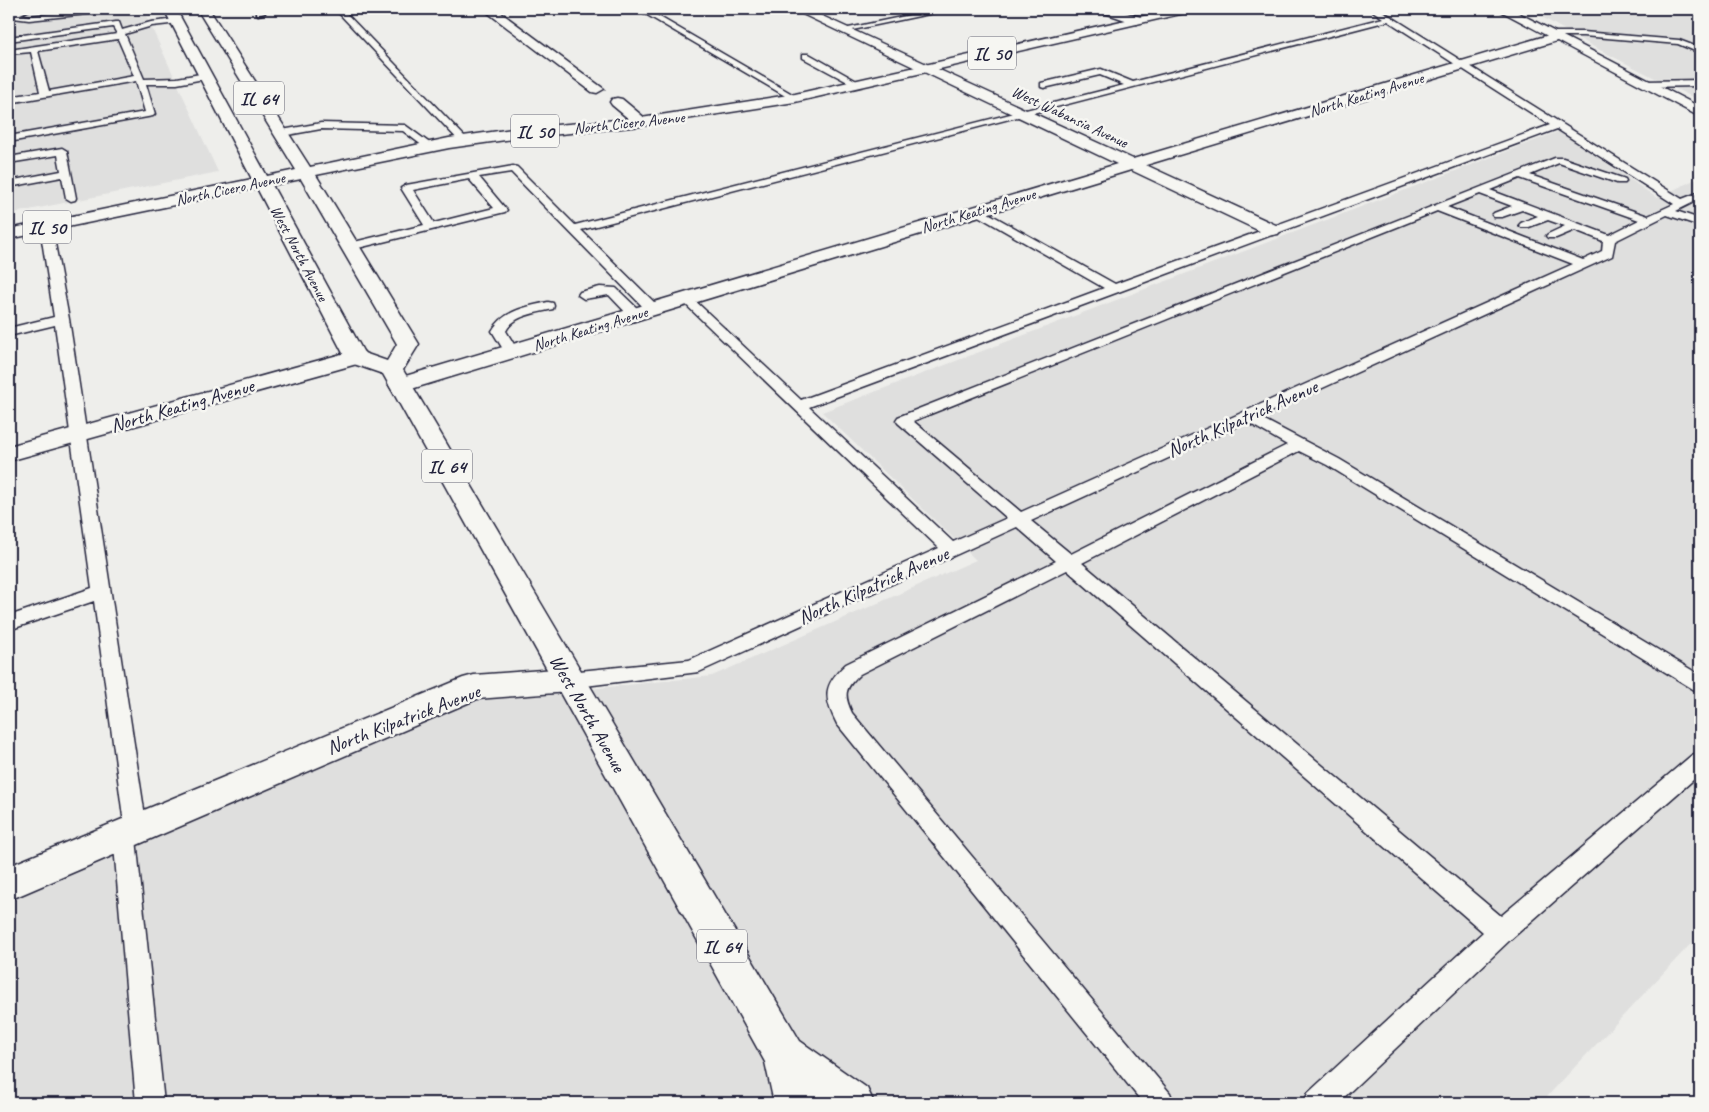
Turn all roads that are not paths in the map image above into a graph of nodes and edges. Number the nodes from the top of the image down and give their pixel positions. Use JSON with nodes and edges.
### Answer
{"nodes":[{"id":1,"x":29,"y":9,"type":"edge"},
{"id":2,"x":108,"y":9,"type":"edge"},
{"id":3,"x":170,"y":9,"type":"edge"},
{"id":4,"x":203,"y":9,"type":"edge"},
{"id":5,"x":338,"y":9,"type":"edge"},
{"id":6,"x":490,"y":9,"type":"edge"},
{"id":7,"x":641,"y":9,"type":"edge"},
{"id":8,"x":798,"y":9,"type":"edge"},
{"id":9,"x":948,"y":9,"type":"edge"},
{"id":10,"x":1103,"y":9,"type":"edge"},
{"id":11,"x":1189,"y":9,"type":"edge"},
{"id":12,"x":1374,"y":9,"type":"edge"},
{"id":13,"x":1503,"y":9,"type":"edge"},
{"id":14,"x":1389,"y":19,"type":"junction"},
{"id":15,"x":1137,"y":20,"type":"junction"},
{"id":16,"x":176,"y":21,"type":"junction"},
{"id":17,"x":9,"y":24,"type":"edge"},
{"id":18,"x":843,"y":30,"type":"junction"},
{"id":19,"x":121,"y":34,"type":"junction"},
{"id":20,"x":1553,"y":35,"type":"junction"},
{"id":21,"x":9,"y":39,"type":"edge"},
{"id":22,"x":34,"y":48,"type":"junction"},
{"id":23,"x":1700,"y":50,"type":"edge"},
{"id":24,"x":9,"y":52,"type":"edge"},
{"id":25,"x":806,"y":56,"type":"dead end"},
{"id":26,"x":1461,"y":65,"type":"junction"},
{"id":27,"x":925,"y":68,"type":"junction"},
{"id":28,"x":206,"y":76,"type":"junction"},
{"id":29,"x":140,"y":80,"type":"junction"},
{"id":30,"x":1700,"y":83,"type":"edge"},
{"id":31,"x":858,"y":84,"type":"junction"},
{"id":32,"x":1645,"y":84,"type":"junction"},
{"id":33,"x":1044,"y":85,"type":"dead end"},
{"id":34,"x":1132,"y":85,"type":"junction"},
{"id":35,"x":597,"y":90,"type":"dead end"},
{"id":36,"x":44,"y":94,"type":"junction"},
{"id":37,"x":795,"y":98,"type":"junction"},
{"id":38,"x":9,"y":100,"type":"edge"},
{"id":39,"x":617,"y":102,"type":"dead end"},
{"id":40,"x":1021,"y":113,"type":"junction"},
{"id":41,"x":1700,"y":113,"type":"edge"},
{"id":42,"x":641,"y":122,"type":"junction"},
{"id":43,"x":1558,"y":125,"type":"junction"},
{"id":44,"x":282,"y":133,"type":"junction"},
{"id":45,"x":9,"y":139,"type":"edge"},
{"id":46,"x":464,"y":141,"type":"junction"},
{"id":47,"x":430,"y":147,"type":"junction"},
{"id":48,"x":9,"y":160,"type":"edge"},
{"id":49,"x":1131,"y":164,"type":"junction"},
{"id":50,"x":65,"y":173,"type":"junction"},
{"id":51,"x":305,"y":173,"type":"junction"},
{"id":52,"x":472,"y":174,"type":"junction"},
{"id":53,"x":1521,"y":175,"type":"junction"},
{"id":54,"x":1621,"y":181,"type":"dead end"},
{"id":55,"x":262,"y":182,"type":"junction"},
{"id":56,"x":9,"y":184,"type":"edge"},
{"id":57,"x":1480,"y":190,"type":"junction"},
{"id":58,"x":1700,"y":195,"type":"edge"},
{"id":59,"x":71,"y":198,"type":"dead end"},
{"id":60,"x":1682,"y":204,"type":"junction"},
{"id":61,"x":1522,"y":206,"type":"junction"},
{"id":62,"x":1438,"y":207,"type":"junction"},
{"id":63,"x":977,"y":211,"type":"junction"},
{"id":64,"x":1666,"y":211,"type":"junction"},
{"id":65,"x":1498,"y":215,"type":"dead end"},
{"id":66,"x":1548,"y":216,"type":"junction"},
{"id":67,"x":1649,"y":220,"type":"junction"},
{"id":68,"x":1700,"y":223,"type":"edge"},
{"id":69,"x":1525,"y":225,"type":"dead end"},
{"id":70,"x":1574,"y":226,"type":"junction"},
{"id":71,"x":46,"y":227,"type":"junction"},
{"id":72,"x":431,"y":227,"type":"junction"},
{"id":73,"x":572,"y":229,"type":"junction"},
{"id":74,"x":1272,"y":230,"type":"junction"},
{"id":75,"x":9,"y":234,"type":"edge"},
{"id":76,"x":1552,"y":236,"type":"dead end"},
{"id":77,"x":1609,"y":239,"type":"junction"},
{"id":78,"x":350,"y":246,"type":"junction"},
{"id":79,"x":1583,"y":264,"type":"junction"},
{"id":80,"x":1114,"y":289,"type":"junction"},
{"id":81,"x":584,"y":295,"type":"dead end"},
{"id":82,"x":686,"y":299,"type":"junction"},
{"id":83,"x":548,"y":306,"type":"dead end"},
{"id":84,"x":654,"y":309,"type":"junction"},
{"id":85,"x":634,"y":314,"type":"junction"},
{"id":86,"x":62,"y":320,"type":"junction"},
{"id":87,"x":9,"y":332,"type":"edge"},
{"id":88,"x":512,"y":351,"type":"junction"},
{"id":89,"x":356,"y":357,"type":"junction"},
{"id":90,"x":396,"y":377,"type":"junction"},
{"id":91,"x":800,"y":405,"type":"junction"},
{"id":92,"x":1247,"y":416,"type":"junction"},
{"id":93,"x":79,"y":434,"type":"junction"},
{"id":94,"x":1299,"y":445,"type":"junction"},
{"id":95,"x":9,"y":454,"type":"edge"},
{"id":96,"x":1018,"y":519,"type":"junction"},
{"id":97,"x":951,"y":550,"type":"junction"},
{"id":98,"x":1069,"y":562,"type":"junction"},
{"id":99,"x":101,"y":592,"type":"junction"},
{"id":100,"x":9,"y":623,"type":"edge"},
{"id":101,"x":569,"y":680,"type":"junction"},
{"id":102,"x":1700,"y":684,"type":"edge"},
{"id":103,"x":1700,"y":761,"type":"edge"},
{"id":104,"x":130,"y":832,"type":"junction"},
{"id":105,"x":9,"y":883,"type":"edge"},
{"id":106,"x":1501,"y":932,"type":"junction"},
{"id":107,"x":785,"y":1056,"type":"junction"},
{"id":108,"x":150,"y":1103,"type":"edge"},
{"id":109,"x":796,"y":1103,"type":"edge"},
{"id":110,"x":852,"y":1103,"type":"edge"},
{"id":111,"x":1160,"y":1103,"type":"edge"},
{"id":112,"x":1318,"y":1103,"type":"edge"}],
"edges":[{"from":1,"to":2,"type":"lane"},
{"from":2,"to":17,"type":"lane"},
{"from":3,"to":16,"type":"main road","name":"West North Avenue","number":"IL 64"},
{"from":4,"to":44,"type":"main road","number":"IL 64"},
{"from":5,"to":46,"type":"lane"},
{"from":6,"to":35,"type":"main road"},
{"from":7,"to":37,"type":"lane"},
{"from":8,"to":18,"type":"main road","name":"West Wabansia Avenue"},
{"from":9,"to":18,"type":"lane"},
{"from":10,"to":15,"type":"main road"},
{"from":11,"to":15,"type":"main road","name":"North Cicero Avenue","number":"IL 50"},
{"from":12,"to":14,"type":"lane"},
{"from":13,"to":20,"type":"main road"},
{"from":14,"to":26,"type":"lane"},
{"from":14,"to":34,"type":"lane"},
{"from":15,"to":27,"type":"main road","name":"North Cicero Avenue","number":"IL 50"},
{"from":16,"to":19,"type":"lane"},
{"from":16,"to":28,"type":"main road","name":"West North Avenue","number":"IL 64"},
{"from":18,"to":27,"type":"main road","name":"West Wabansia Avenue"},
{"from":19,"to":21,"type":"lane"},
{"from":19,"to":22,"type":"lane"},
{"from":19,"to":29,"type":"lane"},
{"from":20,"to":23,"type":"lane"},
{"from":20,"to":26,"type":"main road","name":"North Keating Avenue"},
{"from":20,"to":32,"type":"main road"},
{"from":22,"to":24,"type":"lane"},
{"from":22,"to":36,"type":"lane"},
{"from":25,"to":31,"type":"lane"},
{"from":26,"to":43,"type":"lane"},
{"from":26,"to":49,"type":"main road","name":"North Keating Avenue"},
{"from":27,"to":31,"type":"main road","name":"North Cicero Avenue","number":"IL 50"},
{"from":27,"to":40,"type":"main road","name":"West Wabansia Avenue"},
{"from":28,"to":29,"type":"lane"},
{"from":28,"to":55,"type":"main road","name":"West North Avenue","number":"IL 64"},
{"from":29,"to":36,"type":"lane"},
{"from":29,"to":45,"type":"lane"},
{"from":30,"to":32,"type":"lane"},
{"from":31,"to":37,"type":"main road","name":"North Cicero Avenue","number":"IL 50"},
{"from":32,"to":41,"type":"main road"},
{"from":33,"to":34,"type":"lane"},
{"from":34,"to":40,"type":"lane"},
{"from":36,"to":38,"type":"lane"},
{"from":37,"to":42,"type":"main road","name":"North Cicero Avenue","number":"IL 50"},
{"from":39,"to":42,"type":"main road"},
{"from":40,"to":49,"type":"main road","name":"West Wabansia Avenue"},
{"from":40,"to":73,"type":"lane"},
{"from":42,"to":46,"type":"main road","name":"North Cicero Avenue","number":"IL 50"},
{"from":43,"to":60,"type":"lane"},
{"from":43,"to":74,"type":"lane"},
{"from":44,"to":47,"type":"lane"},
{"from":44,"to":51,"type":"main road","number":"IL 64"},
{"from":46,"to":47,"type":"main road","name":"North Cicero Avenue","number":"IL 50"},
{"from":47,"to":51,"type":"main road","name":"North Cicero Avenue","number":"IL 50"},
{"from":48,"to":50,"type":"lane"},
{"from":49,"to":63,"type":"main road","name":"North Keating Avenue"},
{"from":49,"to":74,"type":"main road","name":"West Wabansia Avenue"},
{"from":50,"to":56,"type":"lane"},
{"from":50,"to":59,"type":"lane"},
{"from":51,"to":55,"type":"main road","name":"North Cicero Avenue","number":"IL 50"},
{"from":51,"to":78,"type":"main road","number":"IL 64"},
{"from":52,"to":72,"type":"lane"},
{"from":52,"to":72,"type":"lane"},
{"from":52,"to":73,"type":"lane"},
{"from":53,"to":54,"type":"lane"},
{"from":53,"to":57,"type":"lane"},
{"from":53,"to":67,"type":"lane"},
{"from":55,"to":71,"type":"main road","name":"North Cicero Avenue","number":"IL 50"},
{"from":55,"to":89,"type":"main road","name":"West North Avenue","number":"IL 64"},
{"from":57,"to":61,"type":"lane"},
{"from":57,"to":62,"type":"lane"},
{"from":58,"to":60,"type":"lane"},
{"from":60,"to":64,"type":"lane"},
{"from":61,"to":65,"type":"lane"},
{"from":61,"to":66,"type":"lane"},
{"from":62,"to":79,"type":"lane"},
{"from":62,"to":96,"type":"lane"},
{"from":63,"to":80,"type":"lane"},
{"from":63,"to":82,"type":"main road","name":"North Keating Avenue"},
{"from":64,"to":67,"type":"lane"},
{"from":64,"to":68,"type":"lane"},
{"from":66,"to":69,"type":"lane"},
{"from":66,"to":70,"type":"lane"},
{"from":67,"to":77,"type":"lane"},
{"from":70,"to":76,"type":"lane"},
{"from":70,"to":77,"type":"lane"},
{"from":71,"to":75,"type":"main road","name":"North Cicero Avenue","number":"IL 50"},
{"from":71,"to":86,"type":"lane"},
{"from":72,"to":78,"type":"lane"},
{"from":73,"to":84,"type":"lane"},
{"from":74,"to":80,"type":"lane"},
{"from":77,"to":79,"type":"lane","name":"North Kilpatrick Avenue"},
{"from":78,"to":90,"type":"main road","number":"IL 64"},
{"from":79,"to":92,"type":"lane","name":"North Kilpatrick Avenue"},
{"from":80,"to":91,"type":"lane"},
{"from":81,"to":85,"type":"lane"},
{"from":82,"to":84,"type":"main road","name":"North Keating Avenue"},
{"from":82,"to":91,"type":"lane"},
{"from":83,"to":88,"type":"lane"},
{"from":84,"to":85,"type":"main road","name":"North Keating Avenue"},
{"from":85,"to":88,"type":"main road","name":"North Keating Avenue"},
{"from":86,"to":87,"type":"lane"},
{"from":86,"to":93,"type":"lane"},
{"from":88,"to":90,"type":"main road","name":"North Keating Avenue"},
{"from":89,"to":90,"type":"main road"},
{"from":89,"to":93,"type":"main road","name":"North Keating Avenue"},
{"from":90,"to":101,"type":"main road","name":"West North Avenue","number":"IL 64"},
{"from":91,"to":97,"type":"lane"},
{"from":92,"to":94,"type":"lane"},
{"from":92,"to":96,"type":"lane","name":"North Kilpatrick Avenue"},
{"from":93,"to":95,"type":"main road","name":"North Keating Avenue"},
{"from":93,"to":99,"type":"lane"},
{"from":94,"to":98,"type":"lane"},
{"from":94,"to":102,"type":"lane"},
{"from":96,"to":97,"type":"lane","name":"North Kilpatrick Avenue"},
{"from":96,"to":98,"type":"lane"},
{"from":97,"to":101,"type":"lane","name":"North Kilpatrick Avenue"},
{"from":98,"to":106,"type":"lane"},
{"from":98,"to":111,"type":"lane"},
{"from":99,"to":100,"type":"lane"},
{"from":99,"to":104,"type":"lane"},
{"from":101,"to":104,"type":"main road","name":"North Kilpatrick Avenue"},
{"from":101,"to":107,"type":"main road","name":"West North Avenue","number":"IL 64"},
{"from":103,"to":106,"type":"lane"},
{"from":104,"to":105,"type":"main road","name":"North Kilpatrick Avenue"},
{"from":104,"to":108,"type":"lane"},
{"from":106,"to":112,"type":"lane"},
{"from":107,"to":109,"type":"main road","name":"West North Avenue","number":"IL 64"},
{"from":107,"to":110,"type":"main road","name":"West North Avenue","number":"IL 64"}]}
